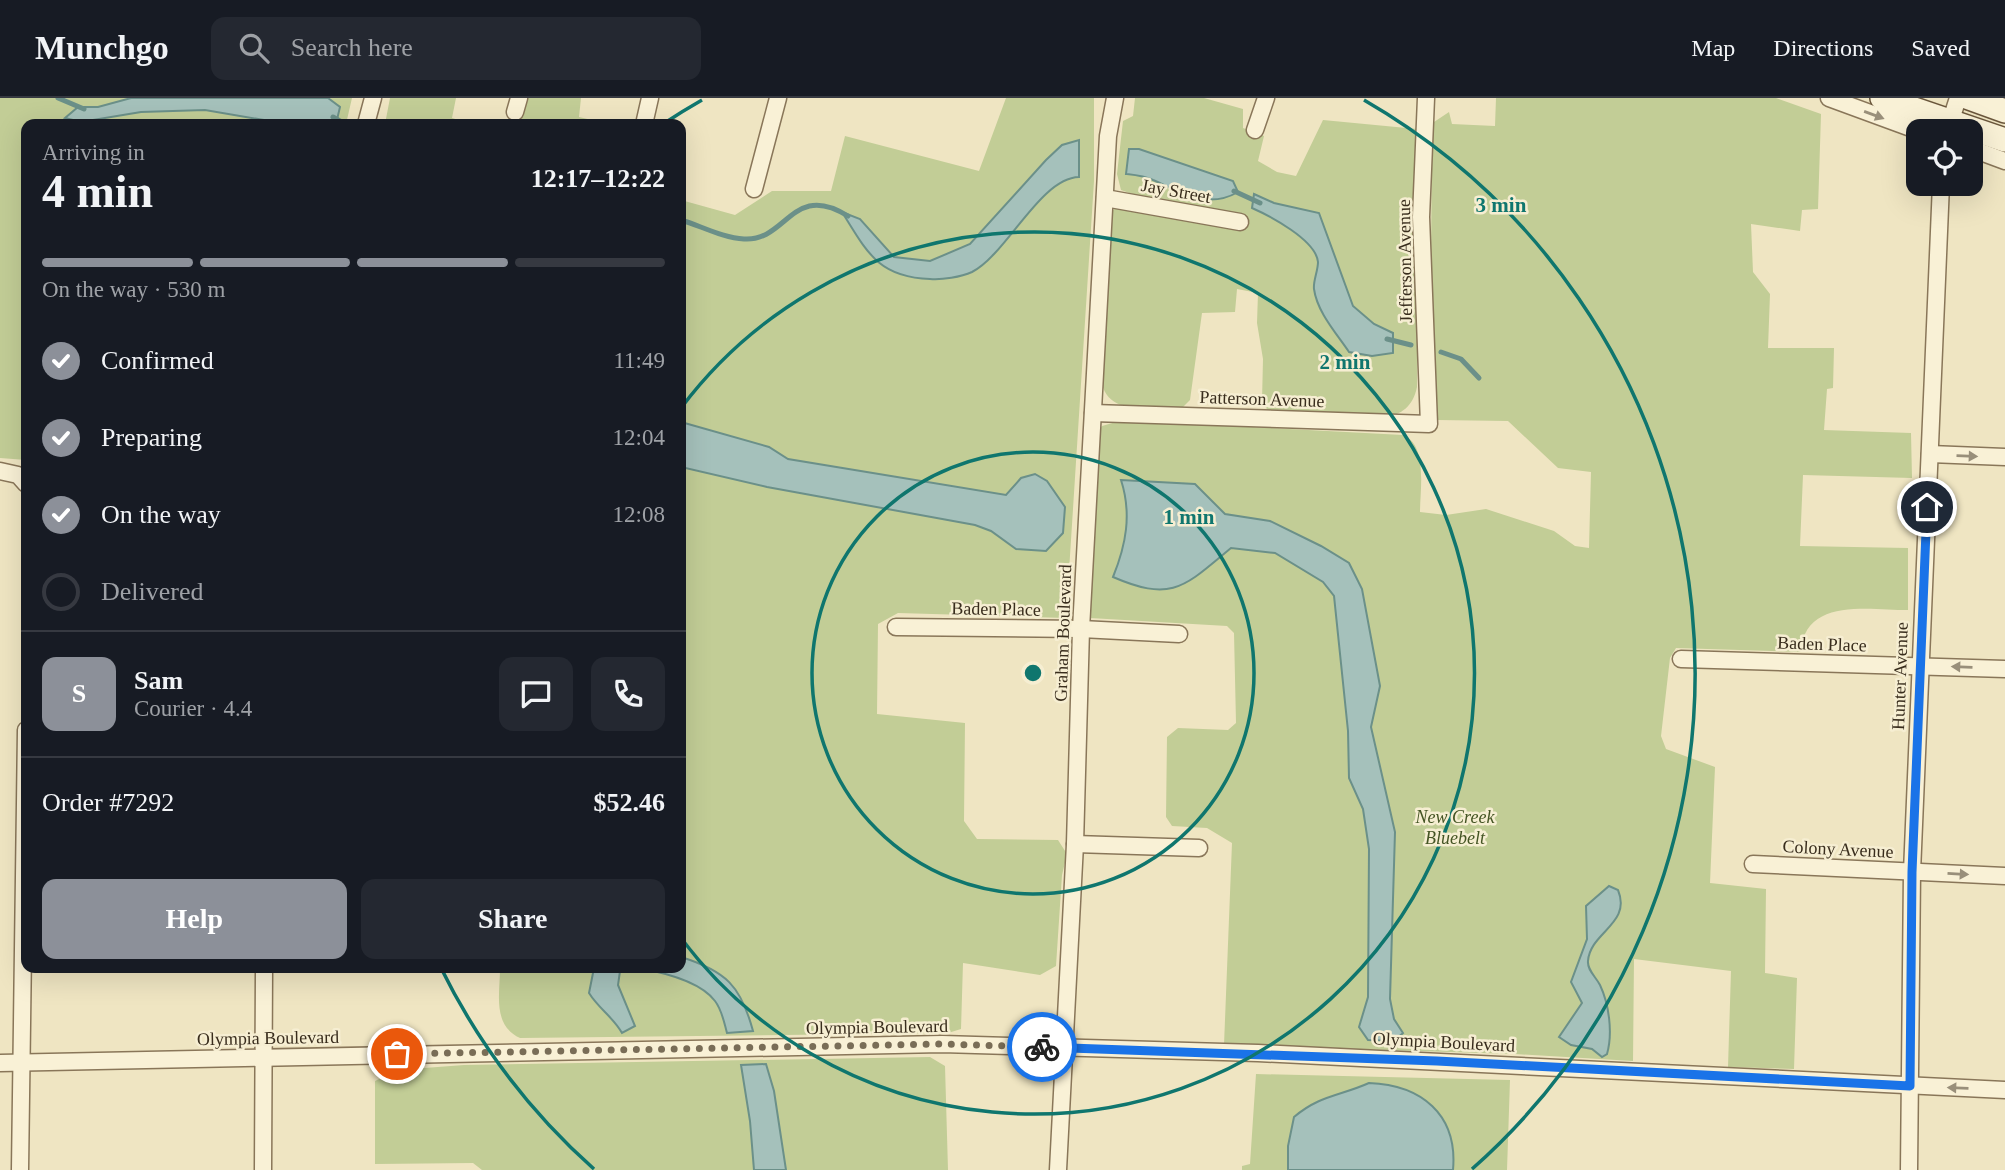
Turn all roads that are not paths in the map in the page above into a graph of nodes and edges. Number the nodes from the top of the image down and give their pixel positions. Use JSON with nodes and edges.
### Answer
{"nodes":[{"id":1,"x":373,"y":98,"type":"edge"},
{"id":2,"x":650,"y":98,"type":"edge"},
{"id":3,"x":778,"y":98,"type":"edge"},
{"id":4,"x":1115,"y":98,"type":"edge"},
{"id":5,"x":1266,"y":98,"type":"edge"},
{"id":6,"x":1426,"y":98,"type":"edge"},
{"id":7,"x":1829,"y":98,"type":"edge"},
{"id":8,"x":1882,"y":98,"type":"edge"},
{"id":9,"x":1958,"y":98,"type":"edge"},
{"id":10,"x":1969,"y":98,"type":"edge"},
{"id":11,"x":2005,"y":111,"type":"edge"},
{"id":12,"x":367,"y":119,"type":"edge"},
{"id":13,"x":645,"y":119,"type":"edge"},
{"id":14,"x":1932,"y":119,"type":"edge"},
{"id":15,"x":1951,"y":119,"type":"edge"},
{"id":16,"x":1906,"y":126,"type":"edge"},
{"id":17,"x":1255,"y":130,"type":"dead end"},
{"id":18,"x":1983,"y":134,"type":"edge"},
{"id":19,"x":2005,"y":140,"type":"edge"},
{"id":20,"x":1983,"y":153,"type":"edge"},
{"id":21,"x":2005,"y":161,"type":"edge"},
{"id":22,"x":754,"y":189,"type":"dead end"},
{"id":23,"x":1941,"y":196,"type":"edge"},
{"id":24,"x":1105,"y":198,"type":"junction"},
{"id":25,"x":1240,"y":222,"type":"dead end"},
{"id":26,"x":1093,"y":413,"type":"junction"},
{"id":27,"x":1429,"y":424,"type":"joint"},
{"id":28,"x":1930,"y":454,"type":"junction"},
{"id":29,"x":2005,"y":457,"type":"edge"},
{"id":30,"x":0,"y":471,"type":"edge"},
{"id":31,"x":21,"y":479,"type":"edge"},
{"id":32,"x":896,"y":628,"type":"dead end"},
{"id":33,"x":1082,"y":629,"type":"junction"},
{"id":34,"x":1179,"y":634,"type":"dead end"},
{"id":35,"x":1681,"y":659,"type":"dead end"},
{"id":36,"x":1919,"y":666,"type":"junction"},
{"id":37,"x":2005,"y":669,"type":"edge"},
{"id":38,"x":1075,"y":844,"type":"junction"},
{"id":39,"x":1199,"y":848,"type":"dead end"},
{"id":40,"x":1753,"y":864,"type":"dead end"},
{"id":41,"x":1912,"y":872,"type":"junction"},
{"id":42,"x":2005,"y":876,"type":"edge"},
{"id":43,"x":23,"y":973,"type":"edge"},
{"id":44,"x":264,"y":973,"type":"edge"},
{"id":45,"x":1064,"y":1047,"type":"junction"},
{"id":46,"x":265,"y":1057,"type":"junction"},
{"id":47,"x":0,"y":1063,"type":"edge"},
{"id":48,"x":22,"y":1063,"type":"junction"},
{"id":49,"x":1910,"y":1086,"type":"junction"},
{"id":50,"x":2005,"y":1090,"type":"edge"},
{"id":51,"x":20,"y":1170,"type":"edge"},
{"id":52,"x":263,"y":1170,"type":"edge"},
{"id":53,"x":1058,"y":1170,"type":"edge"},
{"id":54,"x":1909,"y":1170,"type":"edge"}],
"edges":[{"from":1,"to":12,"type":"street"},
{"from":2,"to":13,"type":"street"},
{"from":3,"to":22,"type":"street"},
{"from":4,"to":24,"type":"street","name":"Graham Boulevard"},
{"from":5,"to":17,"type":"street"},
{"from":6,"to":27,"type":"street","name":"Jefferson Avenue"},
{"from":7,"to":16,"type":"street","one_way":true},
{"from":8,"to":14,"type":"main road"},
{"from":9,"to":15,"type":"street"},
{"from":10,"to":11,"type":"main road"},
{"from":18,"to":19,"type":"main road"},
{"from":20,"to":21,"type":"street"},
{"from":23,"to":28,"type":"street","name":"Hunter Avenue"},
{"from":24,"to":25,"type":"street","name":"Jay Street"},
{"from":24,"to":26,"type":"street","name":"Graham Boulevard"},
{"from":26,"to":27,"type":"street","name":"Patterson Avenue"},
{"from":26,"to":33,"type":"street","name":"Graham Boulevard"},
{"from":28,"to":29,"type":"street","one_way":true},
{"from":28,"to":36,"type":"street","name":"Hunter Avenue"},
{"from":30,"to":31,"type":"street"},
{"from":32,"to":33,"type":"street","name":"Baden Place"},
{"from":33,"to":34,"type":"street","name":"Baden Place"},
{"from":33,"to":38,"type":"street","name":"Graham Boulevard"},
{"from":35,"to":36,"type":"street","name":"Baden Place"},
{"from":37,"to":36,"type":"street","name":"Baden Place","one_way":true},
{"from":36,"to":41,"type":"street","name":"Hunter Avenue"},
{"from":38,"to":39,"type":"street"},
{"from":38,"to":45,"type":"street","name":"Graham Boulevard"},
{"from":40,"to":41,"type":"street","name":"Colony Avenue"},
{"from":41,"to":42,"type":"street","name":"Colony Avenue","one_way":true},
{"from":41,"to":49,"type":"street","name":"Hunter Avenue"},
{"from":43,"to":48,"type":"street"},
{"from":44,"to":46,"type":"street"},
{"from":45,"to":46,"type":"street","name":"Olympia Boulevard"},
{"from":45,"to":49,"type":"street","name":"Olympia Boulevard"},
{"from":45,"to":53,"type":"street","name":"Graham Boulevard"},
{"from":46,"to":48,"type":"street","name":"Olympia Boulevard"},
{"from":46,"to":52,"type":"street"},
{"from":47,"to":48,"type":"street","name":"Olympia Boulevard"},
{"from":48,"to":51,"type":"street"},
{"from":50,"to":49,"type":"street","name":"Olympia Boulevard","one_way":true},
{"from":49,"to":54,"type":"street","name":"Hunter Avenue"}]}
